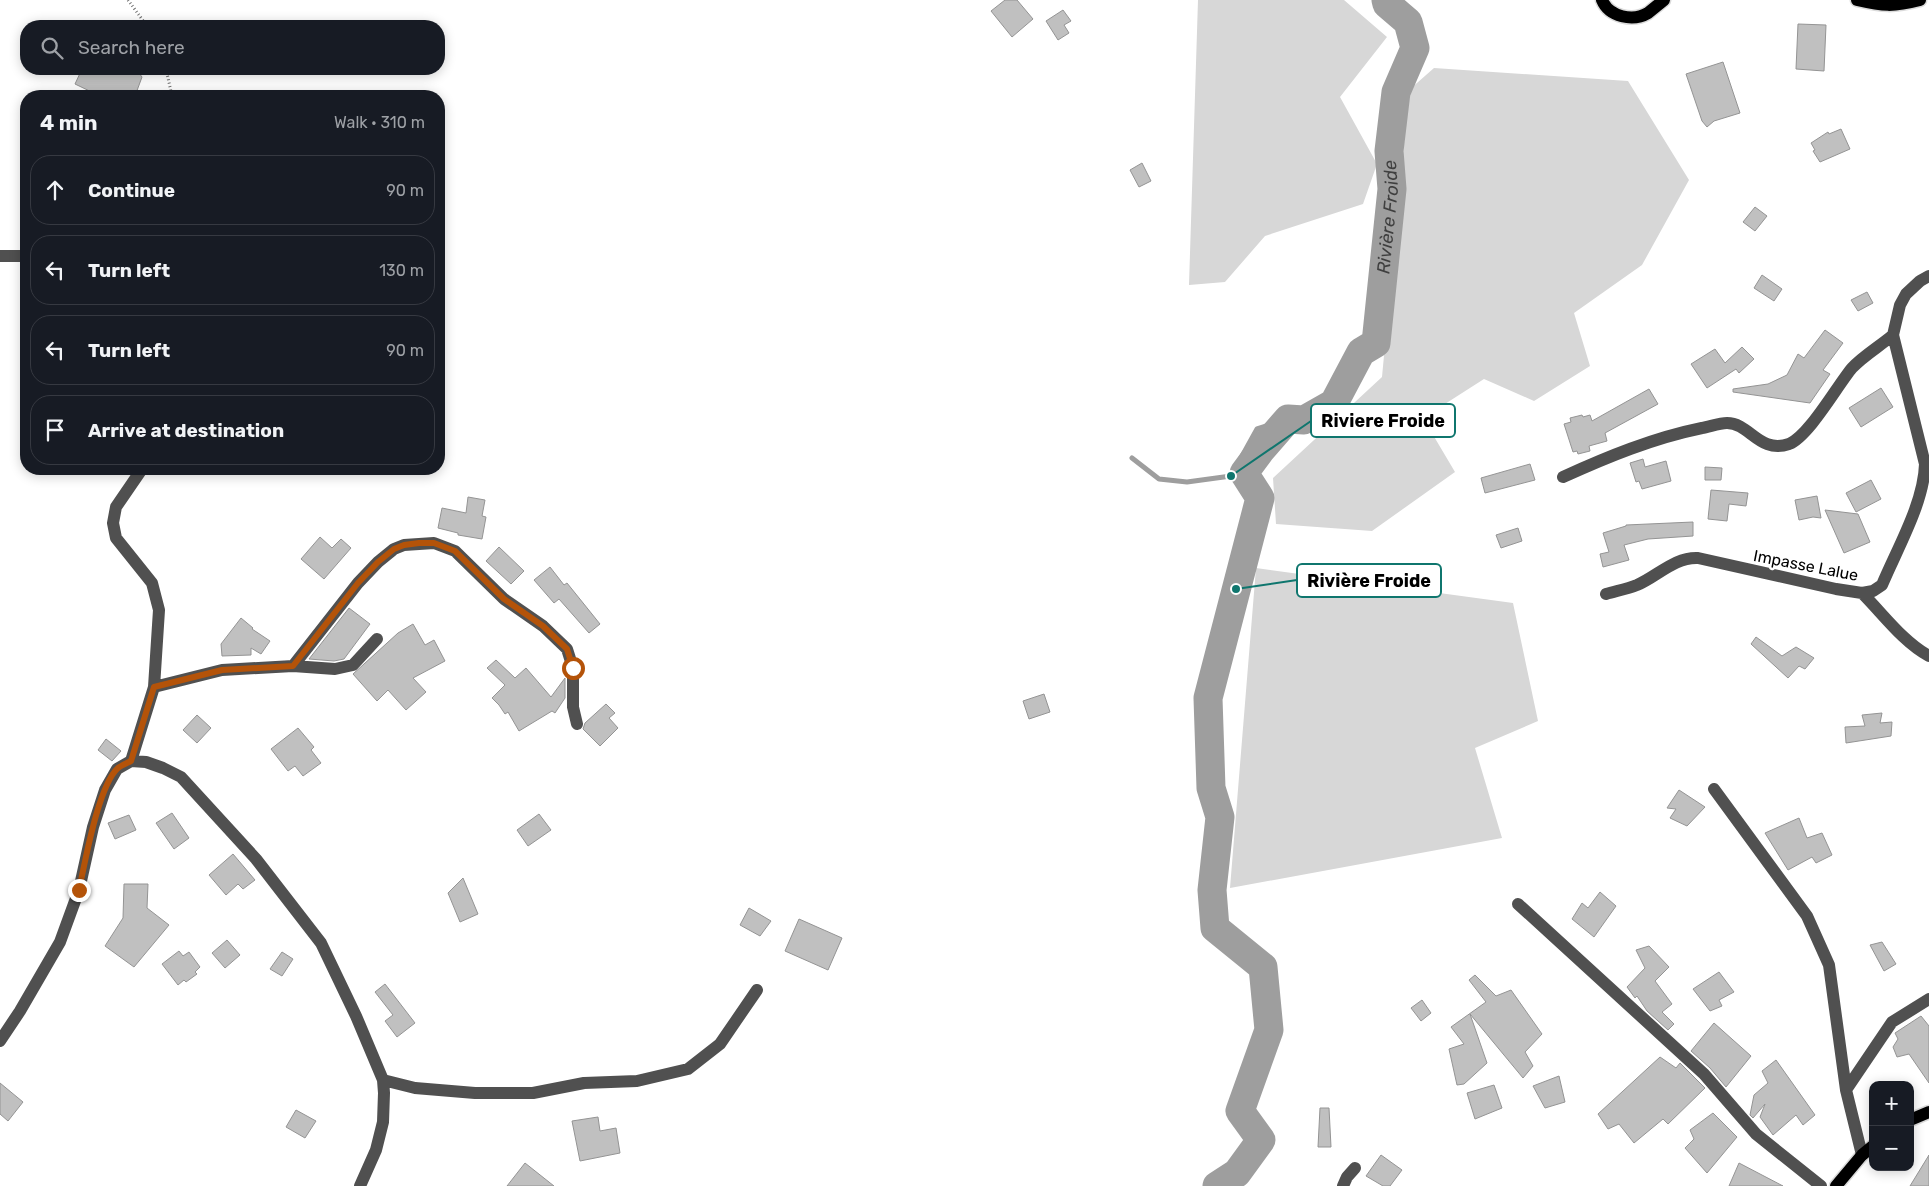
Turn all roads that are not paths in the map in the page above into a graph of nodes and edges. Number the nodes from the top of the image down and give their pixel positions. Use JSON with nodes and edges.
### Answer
{"nodes":[{"id":1,"x":1602,"y":0,"type":"edge"},
{"id":2,"x":1664,"y":0,"type":"edge"},
{"id":3,"x":1857,"y":0,"type":"edge"},
{"id":4,"x":1920,"y":0,"type":"edge"},
{"id":5,"x":0,"y":256,"type":"edge"},
{"id":6,"x":20,"y":256,"type":"edge"},
{"id":7,"x":1929,"y":276,"type":"edge"},
{"id":8,"x":1893,"y":335,"type":"junction"},
{"id":9,"x":1927,"y":464,"type":"edge"},
{"id":10,"x":138,"y":475,"type":"edge"},
{"id":11,"x":1563,"y":477,"type":"dead end"},
{"id":12,"x":1862,"y":593,"type":"junction"},
{"id":13,"x":1606,"y":594,"type":"dead end"},
{"id":14,"x":377,"y":639,"type":"dead end"},
{"id":15,"x":1929,"y":656,"type":"edge"},
{"id":16,"x":293,"y":666,"type":"junction"},
{"id":17,"x":154,"y":687,"type":"junction"},
{"id":18,"x":577,"y":724,"type":"dead end"},
{"id":19,"x":131,"y":761,"type":"junction"},
{"id":20,"x":1714,"y":789,"type":"dead end"},
{"id":21,"x":1518,"y":904,"type":"dead end"},
{"id":22,"x":757,"y":990,"type":"dead end"},
{"id":23,"x":1929,"y":999,"type":"edge"},
{"id":24,"x":0,"y":1041,"type":"edge"},
{"id":25,"x":383,"y":1080,"type":"junction"},
{"id":26,"x":1846,"y":1090,"type":"junction"},
{"id":27,"x":1929,"y":1112,"type":"edge"},
{"id":28,"x":1914,"y":1118,"type":"edge"},
{"id":29,"x":1869,"y":1149,"type":"edge"},
{"id":30,"x":1862,"y":1155,"type":"junction"},
{"id":31,"x":1355,"y":1168,"type":"dead end"},
{"id":32,"x":360,"y":1186,"type":"edge"},
{"id":33,"x":1343,"y":1186,"type":"edge"},
{"id":34,"x":1821,"y":1186,"type":"edge"},
{"id":35,"x":1836,"y":1186,"type":"edge"}],
"edges":[{"from":1,"to":2,"type":"main road"},
{"from":3,"to":4,"type":"main road"},
{"from":5,"to":6,"type":"street"},
{"from":7,"to":8,"type":"street","name":"Impasse Lalue"},
{"from":8,"to":9,"type":"street","name":"Impasse Lalue"},
{"from":8,"to":11,"type":"street"},
{"from":9,"to":12,"type":"street","name":"Impasse Lalue"},
{"from":10,"to":17,"type":"street"},
{"from":12,"to":13,"type":"street","name":"Impasse Lalue"},
{"from":12,"to":15,"type":"street"},
{"from":14,"to":16,"type":"street"},
{"from":16,"to":17,"type":"street"},
{"from":16,"to":18,"type":"street"},
{"from":17,"to":19,"type":"street"},
{"from":19,"to":24,"type":"street"},
{"from":19,"to":25,"type":"street"},
{"from":20,"to":26,"type":"street"},
{"from":21,"to":34,"type":"street"},
{"from":22,"to":25,"type":"street"},
{"from":23,"to":26,"type":"street"},
{"from":25,"to":32,"type":"street"},
{"from":26,"to":30,"type":"street"},
{"from":27,"to":28,"type":"main road"},
{"from":29,"to":30,"type":"main road"},
{"from":30,"to":35,"type":"main road"},
{"from":31,"to":33,"type":"street"}]}
